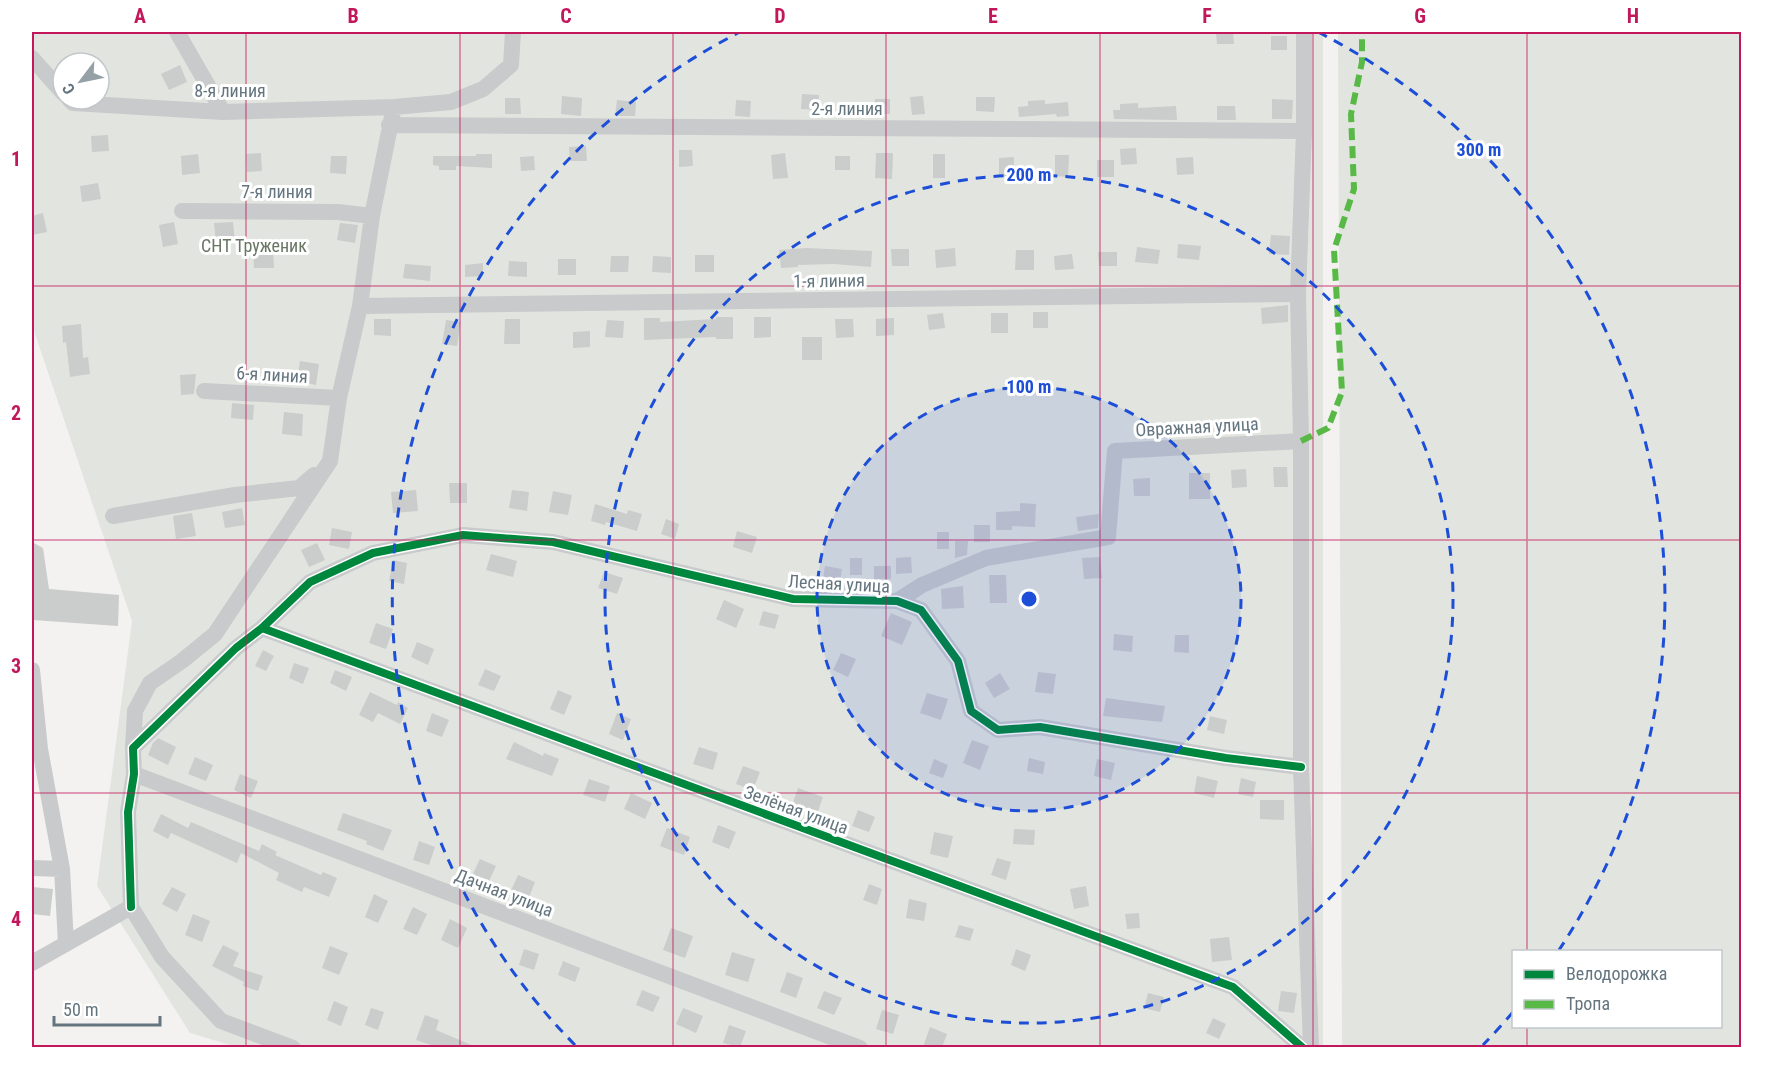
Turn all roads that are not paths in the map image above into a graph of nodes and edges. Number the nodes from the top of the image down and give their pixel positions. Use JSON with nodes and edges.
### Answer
{"nodes":[{"id":1,"x":177,"y":32,"type":"edge"},
{"id":2,"x":513,"y":32,"type":"edge"},
{"id":3,"x":1304,"y":32,"type":"edge"},
{"id":4,"x":32,"y":58,"type":"edge"},
{"id":5,"x":51,"y":79,"type":"edge"},
{"id":6,"x":111,"y":105,"type":"edge"},
{"id":7,"x":394,"y":107,"type":"junction"},
{"id":8,"x":223,"y":112,"type":"junction"},
{"id":9,"x":389,"y":125,"type":"junction"},
{"id":10,"x":1304,"y":131,"type":"junction"},
{"id":11,"x":182,"y":211,"type":"dead end"},
{"id":12,"x":372,"y":216,"type":"junction"},
{"id":13,"x":1298,"y":294,"type":"junction"},
{"id":14,"x":360,"y":306,"type":"junction"},
{"id":15,"x":204,"y":391,"type":"dead end"},
{"id":16,"x":339,"y":398,"type":"junction"},
{"id":17,"x":1301,"y":441,"type":"junction"},
{"id":18,"x":330,"y":461,"type":"junction"},
{"id":19,"x":113,"y":516,"type":"dead end"},
{"id":20,"x":897,"y":602,"type":"junction"},
{"id":21,"x":262,"y":628,"type":"junction"},
{"id":22,"x":32,"y":670,"type":"edge"},
{"id":23,"x":134,"y":748,"type":"junction"},
{"id":24,"x":1301,"y":767,"type":"junction"},
{"id":25,"x":134,"y":774,"type":"junction"},
{"id":26,"x":32,"y":868,"type":"edge"},
{"id":27,"x":62,"y":869,"type":"junction"},
{"id":28,"x":131,"y":907,"type":"junction"},
{"id":29,"x":66,"y":944,"type":"junction"},
{"id":30,"x":32,"y":963,"type":"edge"},
{"id":31,"x":293,"y":1047,"type":"edge"},
{"id":32,"x":860,"y":1047,"type":"edge"},
{"id":33,"x":1303,"y":1047,"type":"edge"},
{"id":34,"x":1311,"y":1047,"type":"edge"}],
"edges":[{"from":1,"to":8,"type":"street"},
{"from":2,"to":7,"type":"street","name":"8-я линия"},
{"from":3,"to":10,"type":"street"},
{"from":4,"to":5,"type":"street"},
{"from":6,"to":8,"type":"street","name":"8-я линия"},
{"from":7,"to":8,"type":"street","name":"8-я линия"},
{"from":7,"to":9,"type":"street"},
{"from":9,"to":10,"type":"street","name":"2-я линия"},
{"from":9,"to":12,"type":"street"},
{"from":10,"to":13,"type":"street"},
{"from":11,"to":12,"type":"street","name":"7-я линия"},
{"from":12,"to":14,"type":"street"},
{"from":13,"to":14,"type":"street","name":"1-я линия"},
{"from":13,"to":17,"type":"street"},
{"from":14,"to":16,"type":"street"},
{"from":15,"to":16,"type":"street","name":"6-я линия"},
{"from":16,"to":18,"type":"street"},
{"from":17,"to":20,"type":"street","name":"Овражная улица"},
{"from":17,"to":24,"type":"street"},
{"from":18,"to":19,"type":"street"},
{"from":18,"to":23,"type":"street"},
{"from":20,"to":21,"type":"street","name":"Лесная улица"},
{"from":20,"to":24,"type":"street","name":"Лесная улица"},
{"from":21,"to":23,"type":"street","name":"Лесная улица"},
{"from":21,"to":33,"type":"street","name":"Зелёная улица"},
{"from":22,"to":27,"type":"street"},
{"from":23,"to":25,"type":"street"},
{"from":24,"to":34,"type":"street"},
{"from":25,"to":28,"type":"street"},
{"from":25,"to":32,"type":"street","name":"Дачная улица"},
{"from":26,"to":27,"type":"street"},
{"from":27,"to":29,"type":"street"},
{"from":28,"to":29,"type":"street"},
{"from":28,"to":31,"type":"street"},
{"from":29,"to":30,"type":"street"}]}
